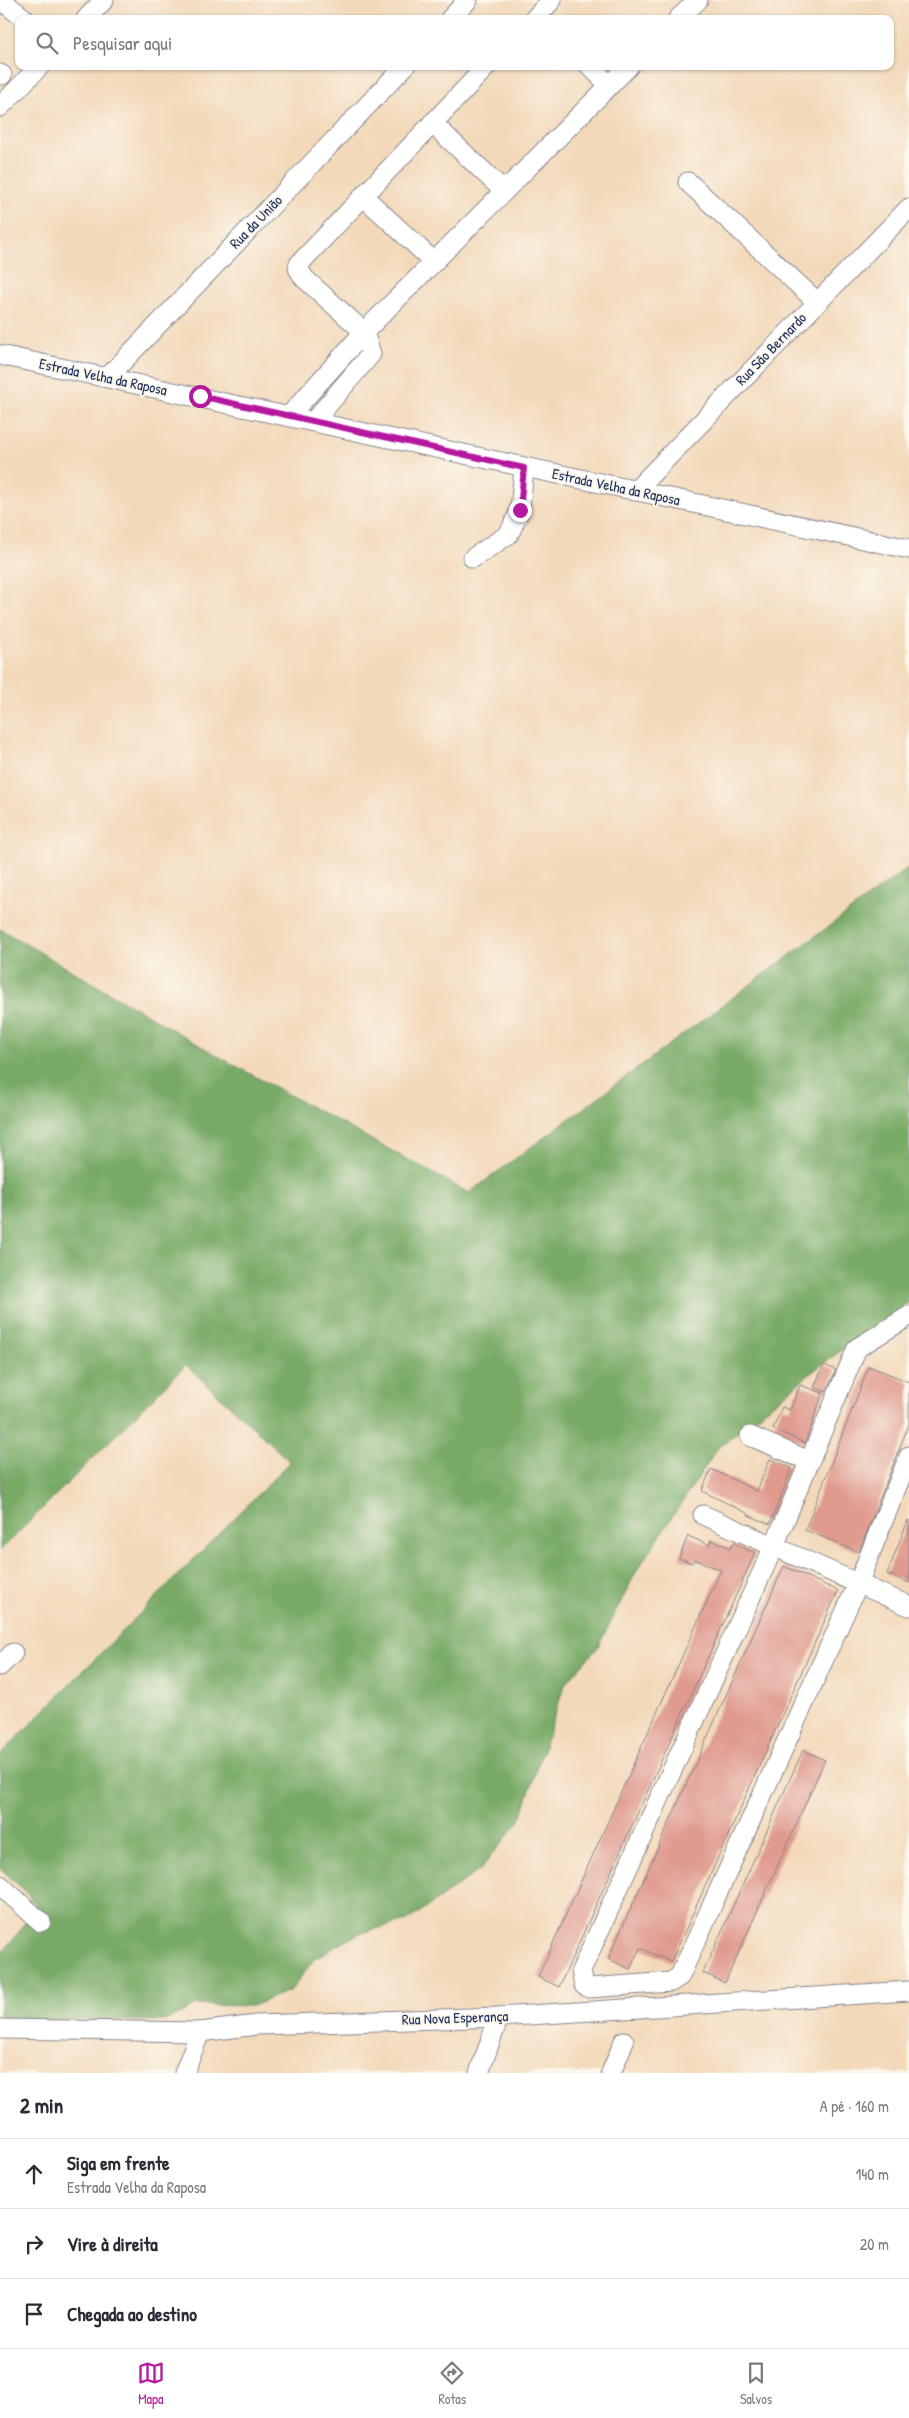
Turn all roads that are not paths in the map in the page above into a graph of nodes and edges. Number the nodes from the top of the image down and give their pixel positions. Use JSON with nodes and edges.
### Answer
{"nodes":[{"id":1,"x":1,"y":0,"type":"edge"},
{"id":2,"x":104,"y":0,"type":"edge"},
{"id":3,"x":468,"y":0,"type":"edge"},
{"id":4,"x":552,"y":0,"type":"edge"},
{"id":5,"x":698,"y":0,"type":"edge"},
{"id":6,"x":20,"y":15,"type":"edge"},
{"id":7,"x":90,"y":15,"type":"edge"},
{"id":8,"x":454,"y":15,"type":"edge"},
{"id":9,"x":540,"y":15,"type":"edge"},
{"id":10,"x":682,"y":15,"type":"edge"},
{"id":11,"x":36,"y":70,"type":"edge"},
{"id":12,"x":400,"y":70,"type":"edge"},
{"id":13,"x":483,"y":70,"type":"edge"},
{"id":14,"x":594,"y":70,"type":"edge"},
{"id":15,"x":625,"y":70,"type":"edge"},
{"id":16,"x":610,"y":85,"type":"junction"},
{"id":17,"x":0,"y":107,"type":"edge"},
{"id":18,"x":432,"y":123,"type":"junction"},
{"id":19,"x":688,"y":182,"type":"dead end"},
{"id":20,"x":503,"y":190,"type":"junction"},
{"id":21,"x":363,"y":196,"type":"junction"},
{"id":22,"x":909,"y":208,"type":"edge"},
{"id":23,"x":433,"y":261,"type":"junction"},
{"id":24,"x":816,"y":302,"type":"junction"},
{"id":25,"x":364,"y":332,"type":"junction"},
{"id":26,"x":0,"y":355,"type":"edge"},
{"id":27,"x":107,"y":378,"type":"junction"},
{"id":28,"x":289,"y":416,"type":"junction"},
{"id":29,"x":314,"y":421,"type":"junction"},
{"id":30,"x":524,"y":468,"type":"junction"},
{"id":31,"x":635,"y":491,"type":"junction"},
{"id":32,"x":909,"y":549,"type":"edge"},
{"id":33,"x":473,"y":558,"type":"dead end"},
{"id":34,"x":909,"y":1316,"type":"edge"},
{"id":35,"x":750,"y":1436,"type":"dead end"},
{"id":36,"x":909,"y":1456,"type":"edge"},
{"id":37,"x":810,"y":1461,"type":"junction"},
{"id":38,"x":703,"y":1515,"type":"dead end"},
{"id":39,"x":774,"y":1546,"type":"junction"},
{"id":40,"x":858,"y":1584,"type":"junction"},
{"id":41,"x":909,"y":1606,"type":"edge"},
{"id":42,"x":0,"y":1885,"type":"edge"},
{"id":43,"x":40,"y":1922,"type":"dead end"},
{"id":44,"x":909,"y":1991,"type":"edge"},
{"id":45,"x":499,"y":2017,"type":"junction"},
{"id":46,"x":0,"y":2029,"type":"edge"},
{"id":47,"x":200,"y":2032,"type":"junction"},
{"id":48,"x":624,"y":2041,"type":"dead end"},
{"id":49,"x":184,"y":2073,"type":"edge"},
{"id":50,"x":479,"y":2073,"type":"edge"},
{"id":51,"x":611,"y":2073,"type":"edge"}],
"edges":[{"from":1,"to":6,"type":"street"},
{"from":2,"to":7,"type":"street"},
{"from":3,"to":8,"type":"street"},
{"from":4,"to":9,"type":"street"},
{"from":5,"to":10,"type":"street"},
{"from":11,"to":17,"type":"street"},
{"from":12,"to":27,"type":"street","name":"Rua da União"},
{"from":13,"to":18,"type":"street"},
{"from":14,"to":16,"type":"street"},
{"from":15,"to":16,"type":"street"},
{"from":16,"to":20,"type":"street"},
{"from":18,"to":20,"type":"street"},
{"from":18,"to":21,"type":"street"},
{"from":19,"to":24,"type":"street"},
{"from":20,"to":23,"type":"street"},
{"from":21,"to":23,"type":"street"},
{"from":21,"to":25,"type":"street"},
{"from":22,"to":24,"type":"street","name":"Rua São Bernardo"},
{"from":23,"to":25,"type":"street"},
{"from":24,"to":31,"type":"street","name":"Rua São Bernardo"},
{"from":25,"to":28,"type":"street"},
{"from":25,"to":29,"type":"street"},
{"from":26,"to":27,"type":"street","name":"Estrada Velha da Raposa"},
{"from":27,"to":28,"type":"street","name":"Estrada Velha da Raposa"},
{"from":28,"to":29,"type":"street","name":"Estrada Velha da Raposa"},
{"from":29,"to":30,"type":"street","name":"Estrada Velha da Raposa"},
{"from":30,"to":31,"type":"street","name":"Estrada Velha da Raposa"},
{"from":30,"to":33,"type":"street"},
{"from":31,"to":32,"type":"street","name":"Estrada Velha da Raposa"},
{"from":34,"to":37,"type":"street"},
{"from":35,"to":37,"type":"street"},
{"from":36,"to":40,"type":"street"},
{"from":37,"to":39,"type":"street"},
{"from":38,"to":39,"type":"street"},
{"from":39,"to":40,"type":"street"},
{"from":39,"to":40,"type":"street"},
{"from":40,"to":41,"type":"street"},
{"from":42,"to":43,"type":"street"},
{"from":44,"to":45,"type":"street","name":"Rua Nova Esperança"},
{"from":45,"to":47,"type":"street","name":"Rua Nova Esperança"},
{"from":45,"to":50,"type":"street"},
{"from":46,"to":47,"type":"street","name":"Rua Nova Esperança"},
{"from":47,"to":49,"type":"street"},
{"from":48,"to":51,"type":"street"}]}
